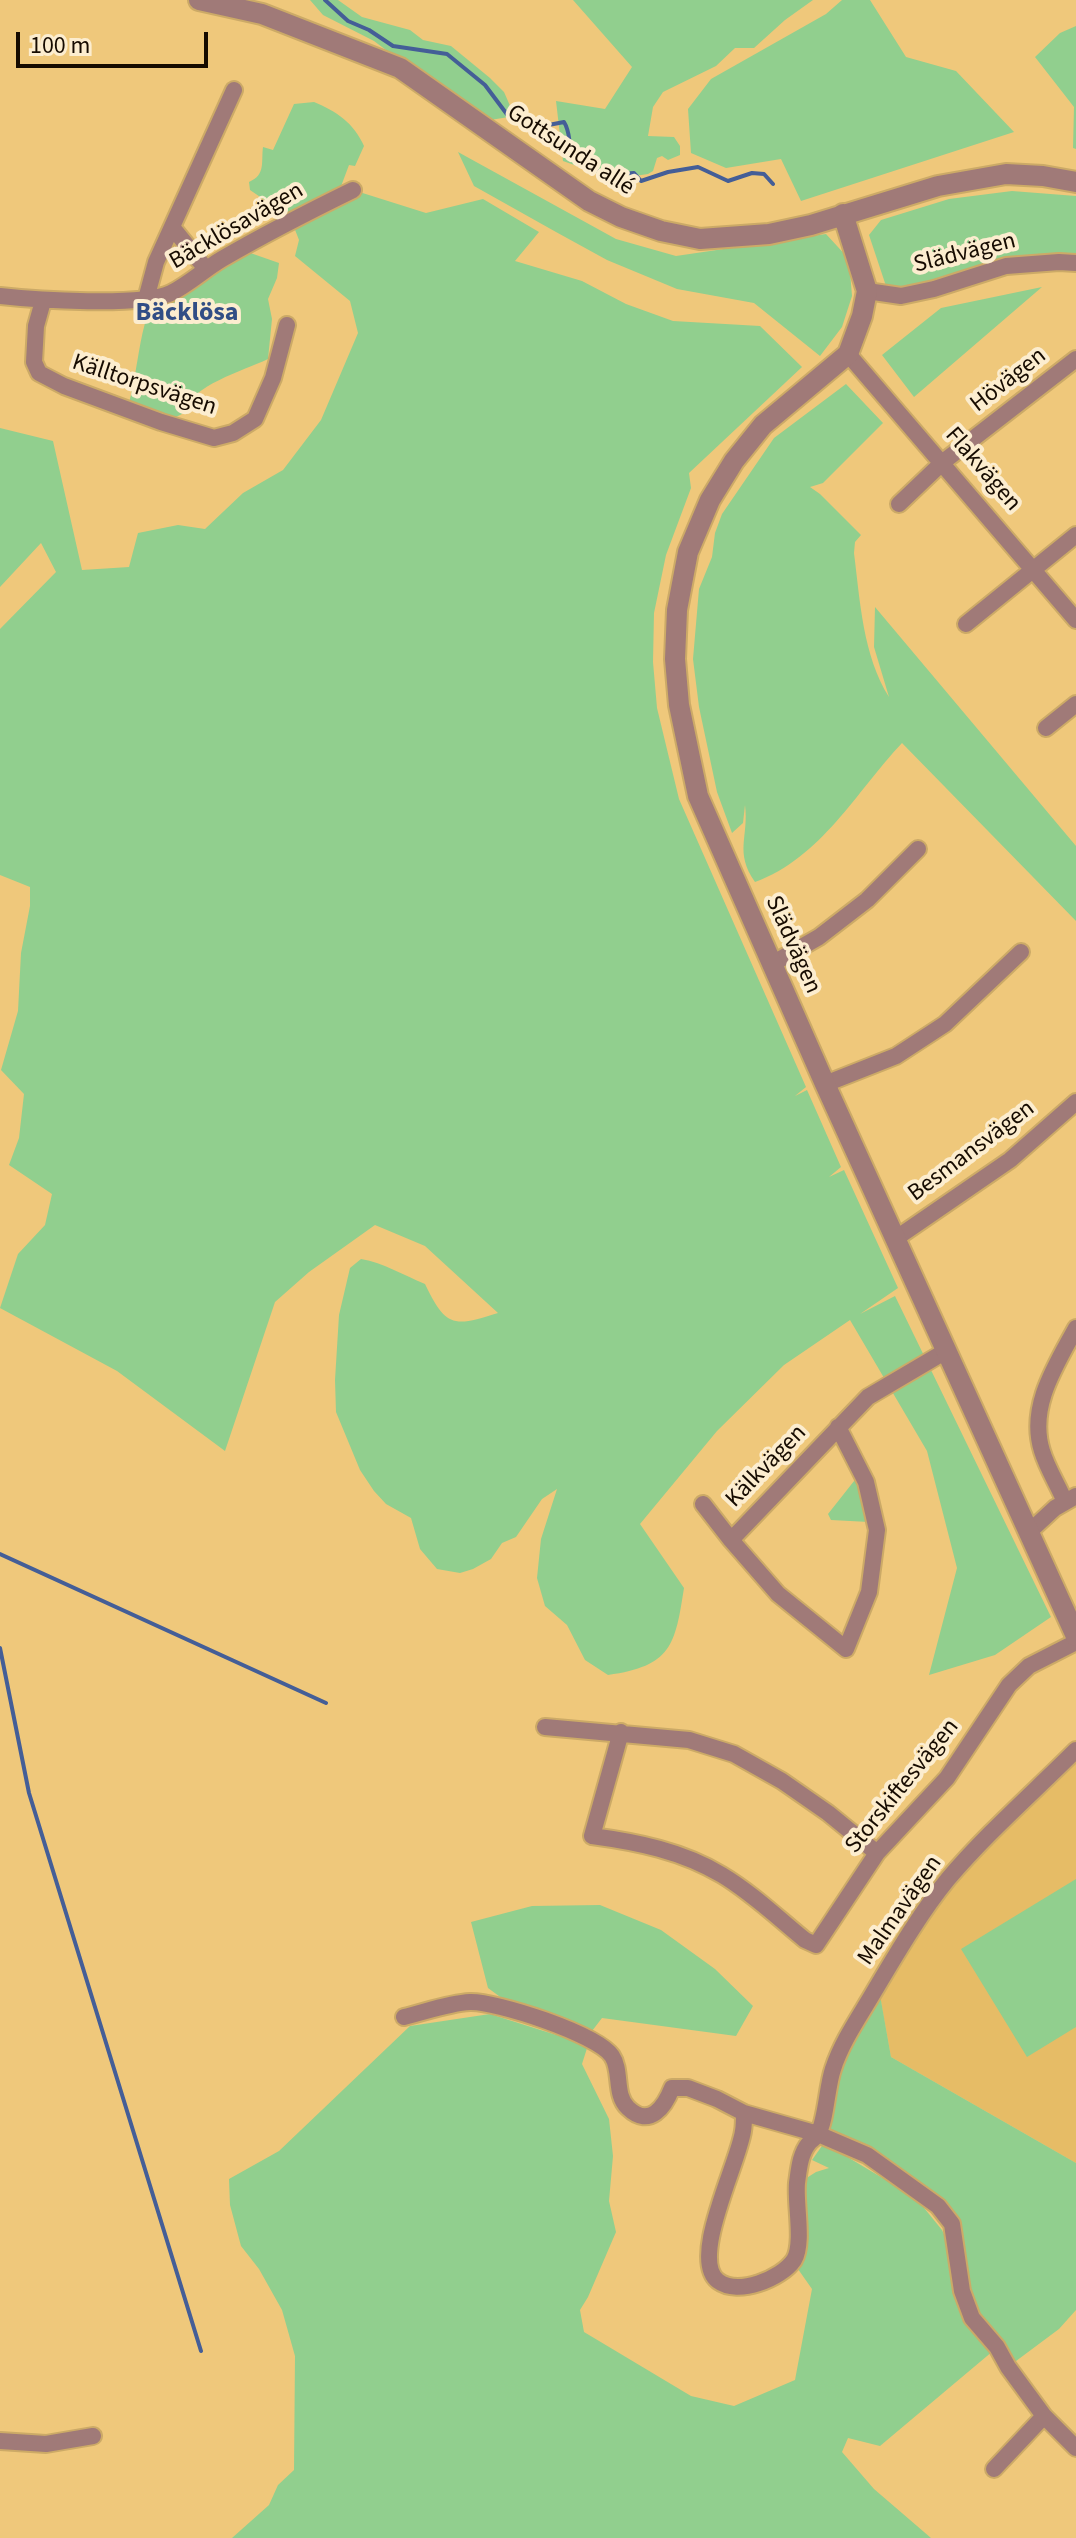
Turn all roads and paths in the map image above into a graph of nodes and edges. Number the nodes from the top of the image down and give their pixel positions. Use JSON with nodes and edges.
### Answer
{"nodes":[{"id":1,"x":199,"y":0,"type":"edge"},
{"id":2,"x":234,"y":90,"type":"dead end"},
{"id":3,"x":1076,"y":182,"type":"edge"},
{"id":4,"x":353,"y":190,"type":"dead end"},
{"id":5,"x":843,"y":214,"type":"junction"},
{"id":6,"x":172,"y":227,"type":"junction"},
{"id":7,"x":1076,"y":263,"type":"edge"},
{"id":8,"x":206,"y":269,"type":"junction"},
{"id":9,"x":867,"y":291,"type":"junction"},
{"id":10,"x":0,"y":296,"type":"edge"},
{"id":11,"x":146,"y":299,"type":"junction"},
{"id":12,"x":43,"y":301,"type":"junction"},
{"id":13,"x":287,"y":325,"type":"dead end"},
{"id":14,"x":848,"y":354,"type":"junction"},
{"id":15,"x":1076,"y":359,"type":"edge"},
{"id":16,"x":943,"y":462,"type":"junction"},
{"id":17,"x":899,"y":504,"type":"dead end"},
{"id":18,"x":1076,"y":535,"type":"edge"},
{"id":19,"x":1036,"y":570,"type":"junction"},
{"id":20,"x":1076,"y":620,"type":"edge"},
{"id":21,"x":966,"y":624,"type":"dead end"},
{"id":22,"x":1076,"y":704,"type":"edge"},
{"id":23,"x":1046,"y":728,"type":"dead end"},
{"id":24,"x":918,"y":849,"type":"dead end"},
{"id":25,"x":1021,"y":952,"type":"dead end"},
{"id":26,"x":772,"y":964,"type":"junction"},
{"id":27,"x":825,"y":1084,"type":"junction"},
{"id":28,"x":1076,"y":1102,"type":"edge"},
{"id":29,"x":895,"y":1239,"type":"junction"},
{"id":30,"x":1076,"y":1328,"type":"edge"},
{"id":31,"x":946,"y":1351,"type":"junction"},
{"id":32,"x":838,"y":1427,"type":"junction"},
{"id":33,"x":1071,"y":1499,"type":"edge"},
{"id":34,"x":703,"y":1504,"type":"dead end"},
{"id":35,"x":1028,"y":1533,"type":"junction"},
{"id":36,"x":731,"y":1540,"type":"junction"},
{"id":37,"x":1076,"y":1636,"type":"edge"},
{"id":38,"x":1076,"y":1642,"type":"edge"},
{"id":39,"x":545,"y":1727,"type":"dead end"},
{"id":40,"x":621,"y":1732,"type":"junction"},
{"id":41,"x":1076,"y":1750,"type":"edge"},
{"id":42,"x":877,"y":1853,"type":"junction"},
{"id":43,"x":404,"y":2017,"type":"dead end"},
{"id":44,"x":744,"y":2113,"type":"junction"},
{"id":45,"x":818,"y":2134,"type":"junction"},
{"id":46,"x":1044,"y":2416,"type":"junction"},
{"id":47,"x":93,"y":2436,"type":"dead end"},
{"id":48,"x":0,"y":2441,"type":"edge"},
{"id":49,"x":1076,"y":2448,"type":"edge"},
{"id":50,"x":994,"y":2469,"type":"dead end"}],
"edges":[{"from":1,"to":5,"type":"street","name":"Gottsunda allé"},
{"from":2,"to":6,"type":"street"},
{"from":3,"to":5,"type":"street","name":"Gottsunda allé"},
{"from":4,"to":8,"type":"street","name":"Bäcklösavägen"},
{"from":5,"to":9,"type":"street"},
{"from":6,"to":8,"type":"street"},
{"from":6,"to":11,"type":"street"},
{"from":7,"to":9,"type":"street","name":"Slädvägen"},
{"from":8,"to":11,"type":"street","name":"Bäcklösavägen"},
{"from":9,"to":14,"type":"street","name":"Slädvägen"},
{"from":10,"to":12,"type":"street","name":"Bäcklösavägen"},
{"from":11,"to":12,"type":"street","name":"Bäcklösavägen"},
{"from":12,"to":13,"type":"street","name":"Källtorpsvägen"},
{"from":14,"to":16,"type":"street","name":"Flakvägen"},
{"from":14,"to":26,"type":"street","name":"Slädvägen"},
{"from":15,"to":16,"type":"street","name":"Hövägen"},
{"from":16,"to":17,"type":"street","name":"Hövägen"},
{"from":16,"to":19,"type":"street","name":"Flakvägen"},
{"from":18,"to":19,"type":"street"},
{"from":19,"to":20,"type":"street","name":"Flakvägen"},
{"from":19,"to":21,"type":"street"},
{"from":22,"to":23,"type":"street"},
{"from":24,"to":26,"type":"street"},
{"from":25,"to":27,"type":"street"},
{"from":26,"to":27,"type":"street","name":"Slädvägen"},
{"from":27,"to":29,"type":"street","name":"Slädvägen"},
{"from":28,"to":29,"type":"street","name":"Besmansvägen"},
{"from":29,"to":31,"type":"street","name":"Slädvägen"},
{"from":30,"to":33,"type":"street"},
{"from":31,"to":32,"type":"street","name":"Kälkvägen"},
{"from":31,"to":35,"type":"street","name":"Slädvägen"},
{"from":32,"to":36,"type":"street","name":"Kälkvägen"},
{"from":32,"to":36,"type":"street","name":"Kälkvägen"},
{"from":33,"to":35,"type":"street"},
{"from":34,"to":36,"type":"street","name":"Kälkvägen"},
{"from":35,"to":37,"type":"street","name":"Slädvägen"},
{"from":38,"to":42,"type":"street","name":"Storskiftesvägen"},
{"from":39,"to":40,"type":"street"},
{"from":40,"to":42,"type":"street"},
{"from":40,"to":42,"type":"street","name":"Storskiftesvägen"},
{"from":41,"to":45,"type":"street","name":"Malmavägen"},
{"from":43,"to":44,"type":"street"},
{"from":44,"to":45,"type":"street"},
{"from":44,"to":45,"type":"street","name":"Malmavägen"},
{"from":45,"to":46,"type":"street"},
{"from":46,"to":49,"type":"street"},
{"from":46,"to":50,"type":"street"},
{"from":47,"to":48,"type":"street"}]}
